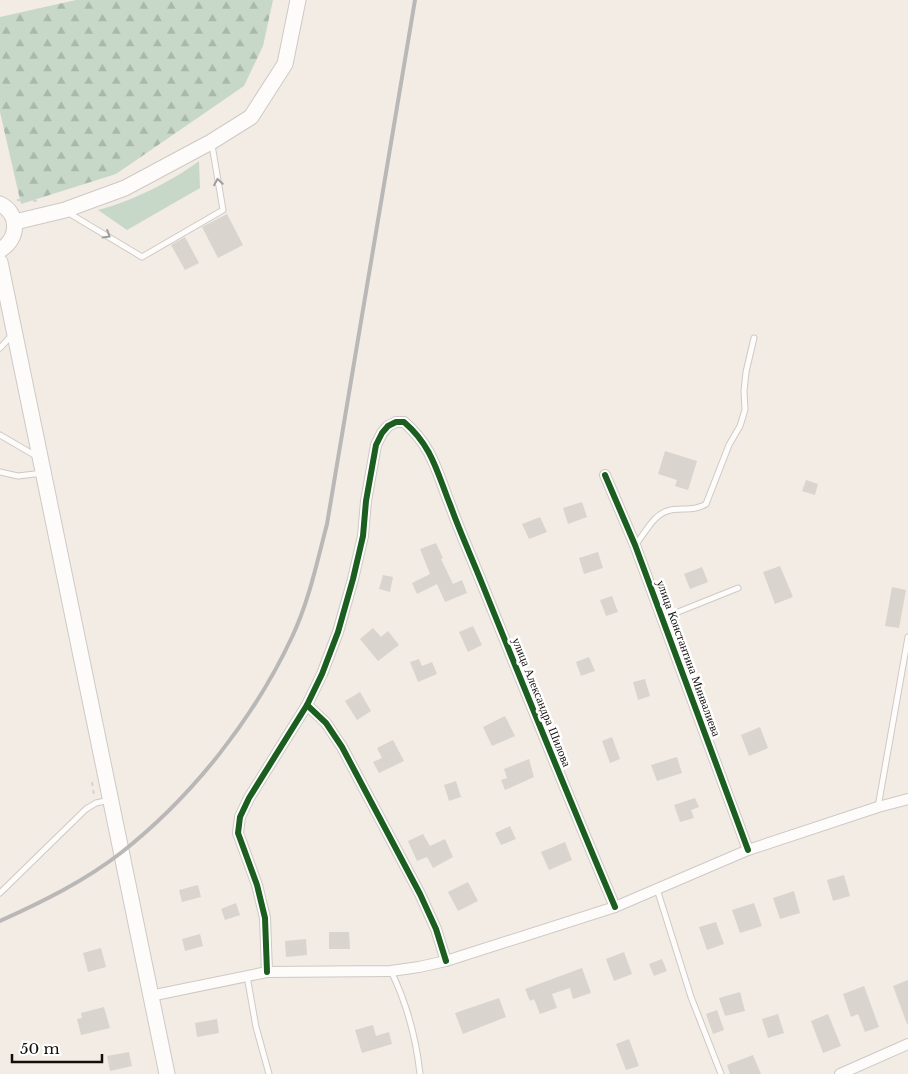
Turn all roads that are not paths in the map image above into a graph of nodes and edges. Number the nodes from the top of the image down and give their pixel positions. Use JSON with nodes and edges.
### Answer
{"nodes":[{"id":1,"x":298,"y":0,"type":"edge"},
{"id":2,"x":211,"y":142,"type":"junction"},
{"id":3,"x":0,"y":204,"type":"edge"},
{"id":4,"x":65,"y":210,"type":"junction"},
{"id":5,"x":15,"y":222,"type":"junction"},
{"id":6,"x":0,"y":250,"type":"edge"},
{"id":7,"x":0,"y":262,"type":"edge"},
{"id":8,"x":14,"y":332,"type":"junction"},
{"id":9,"x":754,"y":338,"type":"dead end"},
{"id":10,"x":0,"y":348,"type":"edge"},
{"id":11,"x":0,"y":435,"type":"edge"},
{"id":12,"x":42,"y":465,"type":"junction"},
{"id":13,"x":0,"y":472,"type":"edge"},
{"id":14,"x":605,"y":475,"type":"dead end"},
{"id":15,"x":635,"y":545,"type":"junction"},
{"id":16,"x":738,"y":588,"type":"dead end"},
{"id":17,"x":663,"y":618,"type":"junction"},
{"id":18,"x":908,"y":637,"type":"edge"},
{"id":19,"x":307,"y":705,"type":"junction"},
{"id":20,"x":908,"y":799,"type":"edge"},
{"id":21,"x":110,"y":800,"type":"junction"},
{"id":22,"x":878,"y":807,"type":"junction"},
{"id":23,"x":748,"y":850,"type":"junction"},
{"id":24,"x":657,"y":889,"type":"junction"},
{"id":25,"x":0,"y":893,"type":"edge"},
{"id":26,"x":614,"y":907,"type":"junction"},
{"id":27,"x":446,"y":961,"type":"junction"},
{"id":28,"x":391,"y":970,"type":"junction"},
{"id":29,"x":266,"y":972,"type":"junction"},
{"id":30,"x":247,"y":976,"type":"junction"},
{"id":31,"x":150,"y":996,"type":"junction"},
{"id":32,"x":908,"y":1044,"type":"edge"},
{"id":33,"x":167,"y":1074,"type":"edge"},
{"id":34,"x":269,"y":1074,"type":"edge"},
{"id":35,"x":420,"y":1074,"type":"edge"},
{"id":36,"x":721,"y":1074,"type":"edge"},
{"id":37,"x":840,"y":1074,"type":"edge"}],
"edges":[{"from":1,"to":2,"type":"main road"},
{"from":2,"to":4,"type":"main road"},
{"from":4,"to":2,"type":"lane","one_way":true},
{"from":3,"to":5,"type":"main road"},
{"from":4,"to":5,"type":"main road"},
{"from":5,"to":6,"type":"main road"},
{"from":7,"to":8,"type":"main road"},
{"from":8,"to":10,"type":"lane"},
{"from":8,"to":12,"type":"main road"},
{"from":9,"to":15,"type":"lane"},
{"from":11,"to":12,"type":"lane"},
{"from":12,"to":13,"type":"lane"},
{"from":12,"to":21,"type":"main road"},
{"from":14,"to":15,"type":"street","name":"улица Константина Минвалиева"},
{"from":15,"to":17,"type":"street","name":"улица Константина Минвалиева"},
{"from":16,"to":17,"type":"lane"},
{"from":17,"to":23,"type":"street","name":"улица Константина Минвалиева"},
{"from":18,"to":22,"type":"lane"},
{"from":19,"to":26,"type":"street","name":"улица Александра Шилова"},
{"from":19,"to":27,"type":"street"},
{"from":19,"to":29,"type":"street"},
{"from":20,"to":22,"type":"street"},
{"from":21,"to":25,"type":"lane"},
{"from":21,"to":31,"type":"main road"},
{"from":22,"to":23,"type":"street"},
{"from":23,"to":24,"type":"street"},
{"from":24,"to":26,"type":"street"},
{"from":24,"to":36,"type":"lane"},
{"from":26,"to":27,"type":"street"},
{"from":27,"to":28,"type":"street"},
{"from":28,"to":29,"type":"street"},
{"from":28,"to":35,"type":"lane"},
{"from":29,"to":30,"type":"street"},
{"from":30,"to":31,"type":"street"},
{"from":30,"to":34,"type":"lane"},
{"from":31,"to":33,"type":"main road"},
{"from":32,"to":37,"type":"street"}]}
